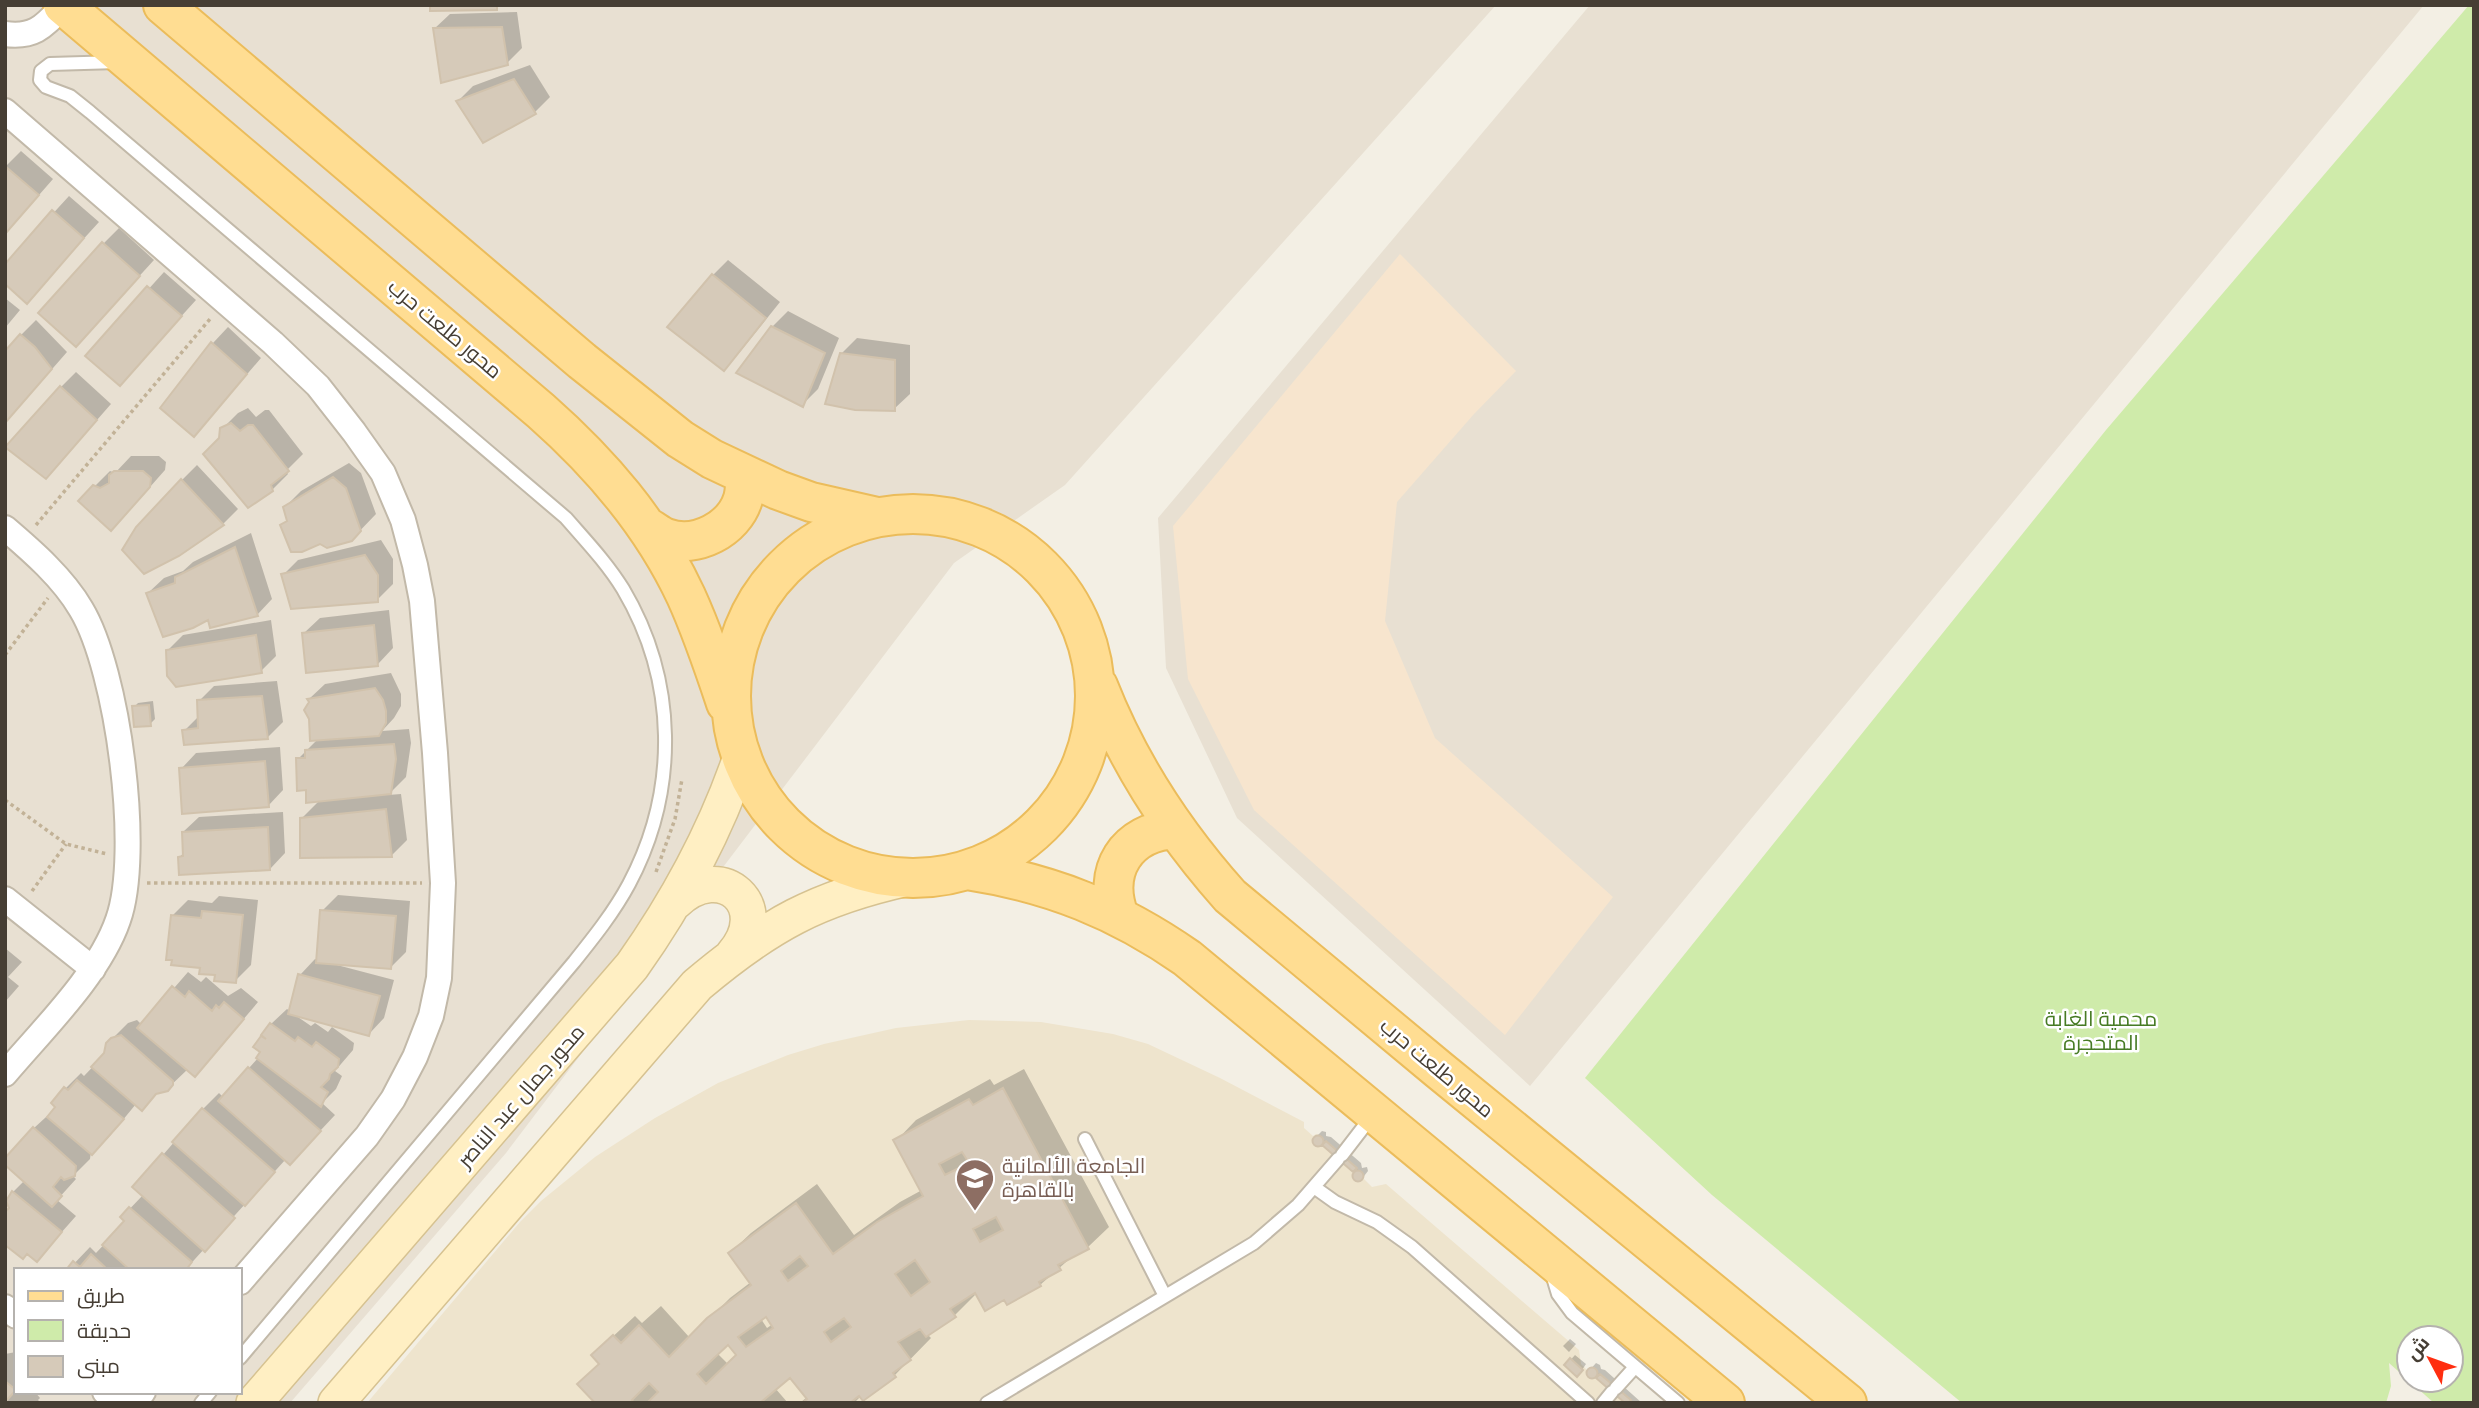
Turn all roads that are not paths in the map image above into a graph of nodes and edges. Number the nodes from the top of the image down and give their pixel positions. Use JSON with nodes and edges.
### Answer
{"nodes":[{"id":1,"x":63,"y":5,"type":"edge"},
{"id":2,"x":163,"y":5,"type":"edge"},
{"id":3,"x":5,"y":34,"type":"edge"},
{"id":4,"x":128,"y":62,"type":"junction"},
{"id":5,"x":5,"y":111,"type":"edge"},
{"id":6,"x":746,"y":477,"type":"junction"},
{"id":7,"x":879,"y":517,"type":"junction"},
{"id":8,"x":647,"y":527,"type":"junction"},
{"id":9,"x":13,"y":535,"type":"edge"},
{"id":10,"x":1094,"y":677,"type":"junction"},
{"id":11,"x":737,"y":741,"type":"junction"},
{"id":12,"x":1175,"y":829,"type":"junction"},
{"id":13,"x":967,"y":870,"type":"junction"},
{"id":14,"x":908,"y":878,"type":"junction"},
{"id":15,"x":675,"y":902,"type":"junction"},
{"id":16,"x":12,"y":904,"type":"edge"},
{"id":17,"x":1119,"y":916,"type":"junction"},
{"id":18,"x":733,"y":955,"type":"junction"},
{"id":19,"x":93,"y":969,"type":"junction"},
{"id":20,"x":5,"y":1074,"type":"edge"},
{"id":21,"x":1375,"y":1113,"type":"junction"},
{"id":22,"x":1085,"y":1139,"type":"dead end"},
{"id":23,"x":1314,"y":1187,"type":"junction"},
{"id":24,"x":1551,"y":1259,"type":"junction"},
{"id":25,"x":242,"y":1280,"type":"edge"},
{"id":26,"x":1165,"y":1296,"type":"junction"},
{"id":27,"x":242,"y":1355,"type":"edge"},
{"id":28,"x":1636,"y":1367,"type":"junction"},
{"id":29,"x":254,"y":1403,"type":"edge"},
{"id":30,"x":336,"y":1403,"type":"edge"},
{"id":31,"x":987,"y":1403,"type":"edge"},
{"id":32,"x":1588,"y":1403,"type":"edge"},
{"id":33,"x":1602,"y":1403,"type":"edge"},
{"id":34,"x":1678,"y":1403,"type":"edge"},
{"id":35,"x":1725,"y":1403,"type":"edge"},
{"id":36,"x":1847,"y":1403,"type":"edge"}],
"edges":[{"from":1,"to":3,"type":"street"},
{"from":1,"to":4,"type":"main road","name":"محور طلعت حرب"},
{"from":2,"to":6,"type":"main road"},
{"from":4,"to":8,"type":"main road","name":"محور طلعت حرب"},
{"from":4,"to":27,"type":"lane"},
{"from":5,"to":25,"type":"street"},
{"from":6,"to":7,"type":"main road"},
{"from":6,"to":8,"type":"main road"},
{"from":7,"to":10,"type":"main road"},
{"from":7,"to":11,"type":"main road"},
{"from":8,"to":11,"type":"main road","name":"محور طلعت حرب"},
{"from":9,"to":19,"type":"street"},
{"from":10,"to":12,"type":"main road","name":"محور طلعت حرب"},
{"from":10,"to":13,"type":"main road"},
{"from":11,"to":14,"type":"main road","name":"محور طلعت حرب"},
{"from":11,"to":15,"type":"main road","name":"محور جمال عبد الناصر"},
{"from":12,"to":17,"type":"main road"},
{"from":12,"to":36,"type":"main road","name":"محور طلعت حرب"},
{"from":13,"to":14,"type":"main road","name":"محور طلعت حرب"},
{"from":13,"to":17,"type":"main road"},
{"from":14,"to":18,"type":"main road"},
{"from":15,"to":18,"type":"main road"},
{"from":15,"to":29,"type":"main road","name":"محور جمال عبد الناصر"},
{"from":16,"to":19,"type":"street"},
{"from":17,"to":21,"type":"main road"},
{"from":18,"to":30,"type":"main road"},
{"from":19,"to":20,"type":"street"},
{"from":21,"to":23,"type":"lane"},
{"from":21,"to":24,"type":"main road"},
{"from":22,"to":26,"type":"lane"},
{"from":23,"to":26,"type":"lane"},
{"from":23,"to":32,"type":"lane"},
{"from":24,"to":28,"type":"lane"},
{"from":24,"to":35,"type":"main road"},
{"from":26,"to":31,"type":"lane"},
{"from":28,"to":33,"type":"lane"},
{"from":28,"to":34,"type":"lane"}]}
